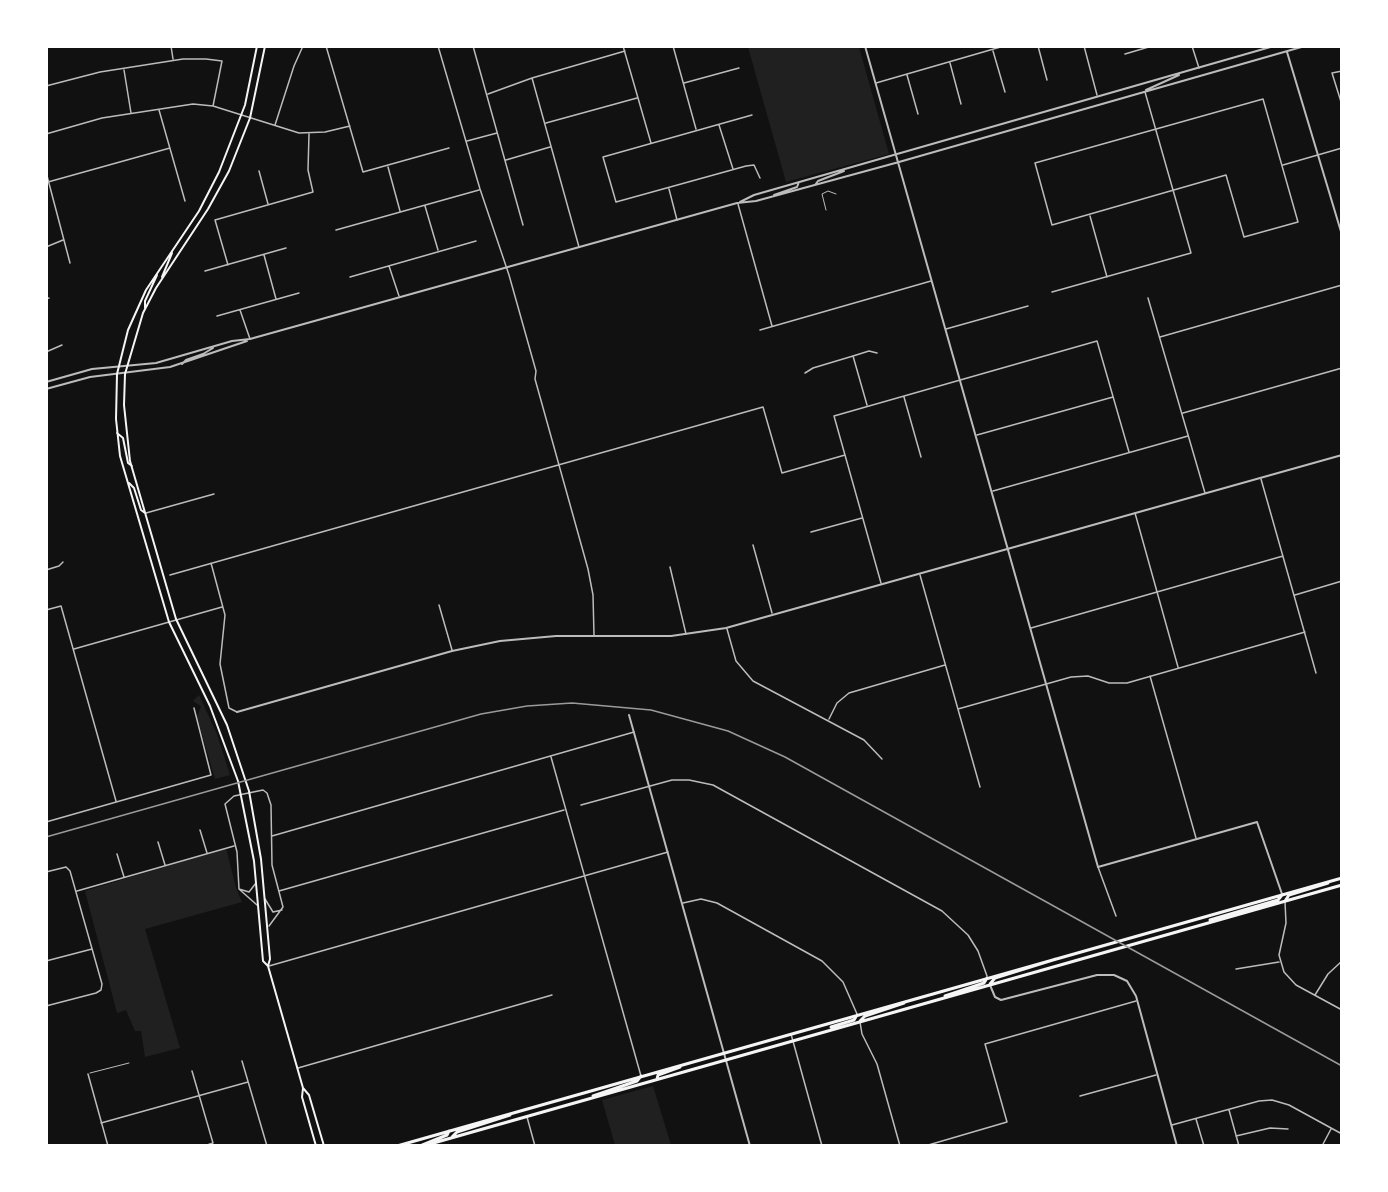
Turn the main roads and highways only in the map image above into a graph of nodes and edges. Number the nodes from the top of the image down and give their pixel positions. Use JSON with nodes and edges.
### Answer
{"nodes":[{"id":1,"x":257,"y":46,"type":"edge"},
{"id":2,"x":265,"y":46,"type":"edge"},
{"id":3,"x":171,"y":251,"type":"junction"},
{"id":4,"x":157,"y":272,"type":"junction"},
{"id":5,"x":162,"y":278,"type":"junction"},
{"id":6,"x":146,"y":308,"type":"junction"},
{"id":7,"x":117,"y":433,"type":"junction"},
{"id":8,"x":132,"y":466,"type":"junction"},
{"id":9,"x":127,"y":481,"type":"junction"},
{"id":10,"x":146,"y":514,"type":"junction"},
{"id":11,"x":1341,"y":878,"type":"edge"},
{"id":12,"x":1332,"y":880,"type":"junction"},
{"id":13,"x":1341,"y":885,"type":"edge"},
{"id":14,"x":1282,"y":894,"type":"junction"},
{"id":15,"x":1284,"y":902,"type":"junction"},
{"id":16,"x":1203,"y":924,"type":"junction"},
{"id":17,"x":1060,"y":956,"type":"junction"},
{"id":18,"x":268,"y":966,"type":"junction"},
{"id":19,"x":987,"y":977,"type":"junction"},
{"id":20,"x":990,"y":984,"type":"junction"},
{"id":21,"x":944,"y":998,"type":"junction"},
{"id":22,"x":908,"y":1000,"type":"junction"},
{"id":23,"x":857,"y":1015,"type":"junction"},
{"id":24,"x":860,"y":1021,"type":"junction"},
{"id":25,"x":827,"y":1030,"type":"junction"},
{"id":26,"x":684,"y":1064,"type":"junction"},
{"id":27,"x":641,"y":1076,"type":"junction"},
{"id":28,"x":657,"y":1079,"type":"junction"},
{"id":29,"x":303,"y":1088,"type":"junction"},
{"id":30,"x":589,"y":1098,"type":"junction"},
{"id":31,"x":519,"y":1110,"type":"junction"},
{"id":32,"x":449,"y":1131,"type":"junction"},
{"id":33,"x":452,"y":1137,"type":"junction"},
{"id":34,"x":316,"y":1146,"type":"edge"},
{"id":35,"x":324,"y":1146,"type":"edge"},
{"id":36,"x":397,"y":1146,"type":"edge"},
{"id":37,"x":422,"y":1146,"type":"edge"}],
"edges":[{"from":1,"to":3,"type":"main road"},
{"from":2,"to":5,"type":"main road"},
{"from":3,"to":4,"type":"main road"},
{"from":3,"to":5,"type":"main road"},
{"from":4,"to":6,"type":"main road"},
{"from":4,"to":7,"type":"main road"},
{"from":5,"to":6,"type":"main road"},
{"from":6,"to":8,"type":"main road"},
{"from":7,"to":8,"type":"main road"},
{"from":7,"to":9,"type":"main road"},
{"from":8,"to":10,"type":"main road"},
{"from":9,"to":10,"type":"main road"},
{"from":9,"to":18,"type":"main road"},
{"from":10,"to":18,"type":"main road"},
{"from":11,"to":12,"type":"main road"},
{"from":12,"to":14,"type":"main road"},
{"from":12,"to":15,"type":"main road"},
{"from":13,"to":15,"type":"main road"},
{"from":14,"to":16,"type":"main road"},
{"from":14,"to":17,"type":"main road"},
{"from":15,"to":16,"type":"main road"},
{"from":16,"to":20,"type":"main road"},
{"from":17,"to":19,"type":"main road"},
{"from":17,"to":20,"type":"main road"},
{"from":18,"to":29,"type":"main road"},
{"from":19,"to":21,"type":"main road"},
{"from":19,"to":22,"type":"main road"},
{"from":20,"to":21,"type":"main road"},
{"from":21,"to":24,"type":"main road"},
{"from":22,"to":23,"type":"main road"},
{"from":22,"to":24,"type":"main road"},
{"from":23,"to":25,"type":"main road"},
{"from":23,"to":26,"type":"main road"},
{"from":24,"to":25,"type":"main road"},
{"from":25,"to":28,"type":"main road"},
{"from":26,"to":27,"type":"main road"},
{"from":26,"to":28,"type":"main road"},
{"from":27,"to":30,"type":"main road"},
{"from":27,"to":31,"type":"main road"},
{"from":28,"to":30,"type":"main road"},
{"from":29,"to":34,"type":"main road"},
{"from":29,"to":35,"type":"main road"},
{"from":30,"to":33,"type":"main road"},
{"from":31,"to":32,"type":"main road"},
{"from":31,"to":33,"type":"main road"},
{"from":32,"to":36,"type":"main road"},
{"from":32,"to":37,"type":"main road"},
{"from":33,"to":37,"type":"main road"}]}
